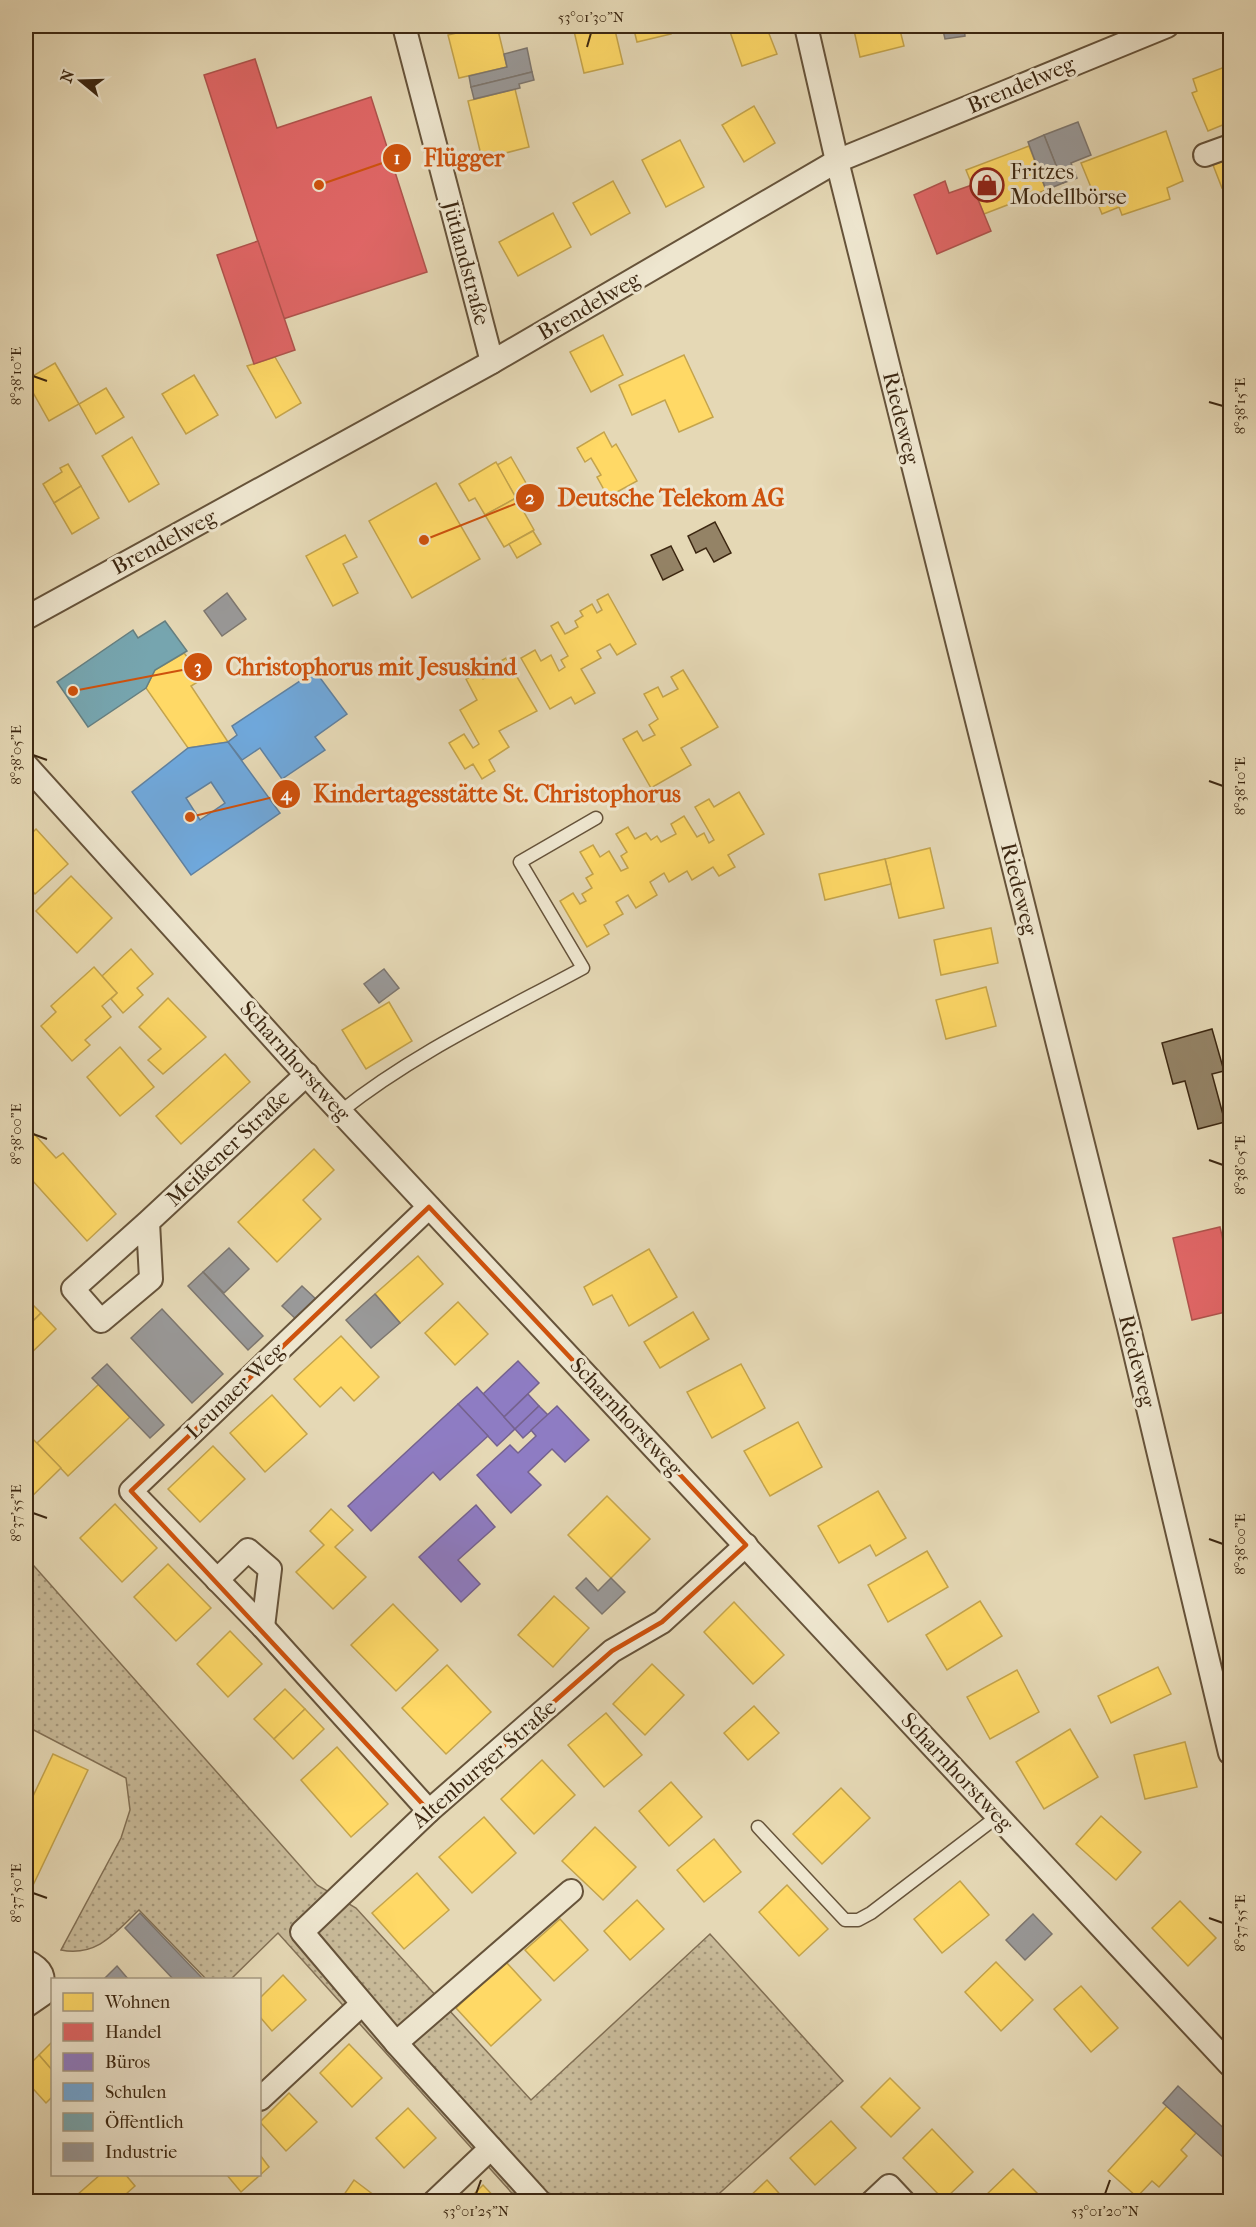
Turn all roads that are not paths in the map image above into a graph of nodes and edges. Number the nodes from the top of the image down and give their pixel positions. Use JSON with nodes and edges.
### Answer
{"nodes":[{"id":1,"x":405,"y":26,"type":"edge"},
{"id":2,"x":806,"y":26,"type":"edge"},
{"id":3,"x":1167,"y":26,"type":"edge"},
{"id":4,"x":1230,"y":146,"type":"edge"},
{"id":5,"x":1205,"y":155,"type":"dead end"},
{"id":6,"x":837,"y":161,"type":"junction"},
{"id":7,"x":492,"y":362,"type":"junction"},
{"id":8,"x":26,"y":618,"type":"edge"},
{"id":9,"x":26,"y":765,"type":"edge"},
{"id":10,"x":596,"y":818,"type":"dead end"},
{"id":11,"x":307,"y":1074,"type":"junction"},
{"id":12,"x":340,"y":1112,"type":"junction"},
{"id":13,"x":429,"y":1207,"type":"junction"},
{"id":14,"x":148,"y":1222,"type":"dead end"},
{"id":15,"x":746,"y":1545,"type":"junction"},
{"id":16,"x":217,"y":1580,"type":"junction"},
{"id":17,"x":263,"y":1627,"type":"junction"},
{"id":18,"x":1230,"y":1753,"type":"edge"},
{"id":19,"x":429,"y":1811,"type":"junction"},
{"id":20,"x":998,"y":1816,"type":"junction"},
{"id":21,"x":758,"y":1827,"type":"dead end"},
{"id":22,"x":571,"y":1891,"type":"dead end"},
{"id":23,"x":26,"y":1961,"type":"edge"},
{"id":24,"x":362,"y":2004,"type":"junction"},
{"id":25,"x":26,"y":2006,"type":"edge"},
{"id":26,"x":396,"y":2043,"type":"junction"},
{"id":27,"x":1230,"y":2065,"type":"edge"},
{"id":28,"x":261,"y":2098,"type":"edge"},
{"id":29,"x":491,"y":2148,"type":"junction"},
{"id":30,"x":434,"y":2202,"type":"edge"},
{"id":31,"x":540,"y":2202,"type":"edge"},
{"id":32,"x":872,"y":2202,"type":"edge"},
{"id":33,"x":904,"y":2202,"type":"edge"}],
"edges":[{"from":1,"to":7,"type":"street","name":"Jütlandstraße"},
{"from":2,"to":6,"type":"street","name":"Riedeweg"},
{"from":3,"to":6,"type":"street","name":"Brendelweg"},
{"from":4,"to":5,"type":"street"},
{"from":6,"to":7,"type":"street","name":"Brendelweg"},
{"from":6,"to":18,"type":"street","name":"Riedeweg"},
{"from":7,"to":8,"type":"street","name":"Brendelweg"},
{"from":9,"to":11,"type":"street","name":"Scharnhorstweg"},
{"from":10,"to":12,"type":"lane"},
{"from":11,"to":12,"type":"street","name":"Scharnhorstweg"},
{"from":11,"to":14,"type":"street","name":"Meißener Straße"},
{"from":12,"to":13,"type":"street","name":"Scharnhorstweg"},
{"from":13,"to":15,"type":"street","name":"Scharnhorstweg"},
{"from":13,"to":16,"type":"street","name":"Leunaer Weg"},
{"from":15,"to":19,"type":"street","name":"Altenburger Straße"},
{"from":15,"to":20,"type":"street","name":"Scharnhorstweg"},
{"from":16,"to":17,"type":"street","name":"Leunaer Weg"},
{"from":16,"to":17,"type":"street"},
{"from":17,"to":19,"type":"street","name":"Leunaer Weg"},
{"from":19,"to":24,"type":"street","name":"Altenburger Straße"},
{"from":20,"to":21,"type":"lane"},
{"from":20,"to":27,"type":"street","name":"Scharnhorstweg"},
{"from":22,"to":26,"type":"street"},
{"from":23,"to":25,"type":"street"},
{"from":24,"to":26,"type":"street","name":"Altenburger Straße"},
{"from":24,"to":28,"type":"street"},
{"from":26,"to":29,"type":"street","name":"Altenburger Straße"},
{"from":29,"to":30,"type":"street"},
{"from":29,"to":31,"type":"street","name":"Altenburger Straße"},
{"from":32,"to":33,"type":"street"}]}
